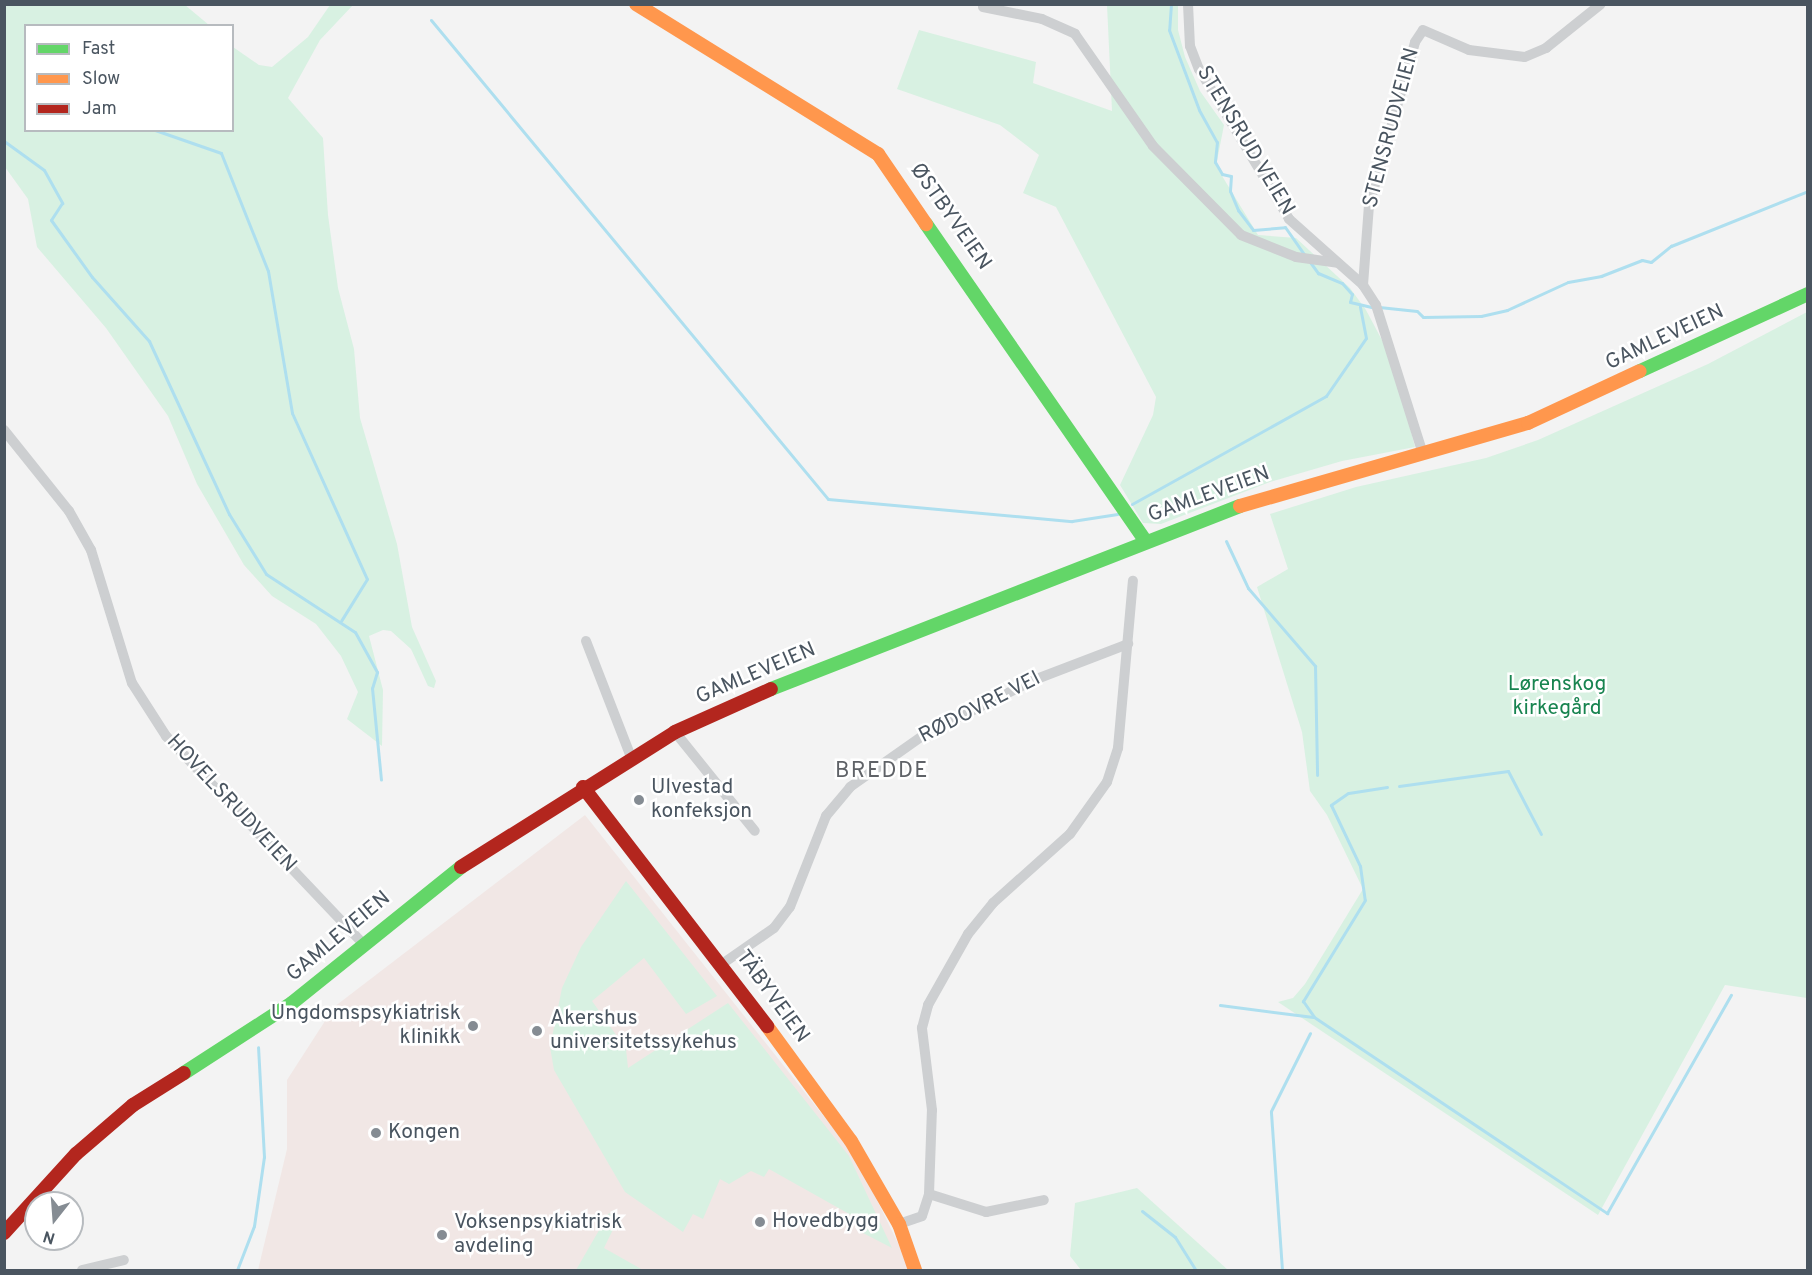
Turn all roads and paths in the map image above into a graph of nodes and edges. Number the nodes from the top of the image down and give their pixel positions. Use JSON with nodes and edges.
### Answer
{"nodes":[{"id":1,"x":636,"y":4,"type":"edge"},
{"id":2,"x":1188,"y":4,"type":"edge"},
{"id":3,"x":1601,"y":4,"type":"edge"},
{"id":4,"x":983,"y":7,"type":"dead end"},
{"id":5,"x":1338,"y":263,"type":"junction"},
{"id":6,"x":1363,"y":285,"type":"junction"},
{"id":7,"x":1808,"y":294,"type":"edge"},
{"id":8,"x":4,"y":430,"type":"edge"},
{"id":9,"x":1423,"y":453,"type":"junction"},
{"id":10,"x":1145,"y":540,"type":"junction"},
{"id":11,"x":1133,"y":581,"type":"dead end"},
{"id":12,"x":586,"y":641,"type":"dead end"},
{"id":13,"x":1128,"y":644,"type":"junction"},
{"id":14,"x":675,"y":732,"type":"junction"},
{"id":15,"x":631,"y":757,"type":"junction"},
{"id":16,"x":583,"y":786,"type":"junction"},
{"id":17,"x":755,"y":831,"type":"dead end"},
{"id":18,"x":364,"y":945,"type":"junction"},
{"id":19,"x":722,"y":964,"type":"junction"},
{"id":20,"x":929,"y":1194,"type":"junction"},
{"id":21,"x":1044,"y":1200,"type":"dead end"},
{"id":22,"x":899,"y":1224,"type":"junction"},
{"id":23,"x":4,"y":1233,"type":"edge"},
{"id":24,"x":124,"y":1260,"type":"dead end"},
{"id":25,"x":82,"y":1270,"type":"edge"},
{"id":26,"x":915,"y":1270,"type":"edge"}],
"edges":[{"from":1,"to":10,"type":"main road","name":"ØSTBYVEIEN"},
{"from":2,"to":5,"type":"street","name":"STENSRUD VEIEN"},
{"from":3,"to":6,"type":"street","name":"STENSRUDVEIEN"},
{"from":4,"to":5,"type":"street"},
{"from":5,"to":6,"type":"street","name":"STENSRUD VEIEN"},
{"from":6,"to":9,"type":"street","name":"STENSRUD VEIEN"},
{"from":7,"to":9,"type":"main road","name":"GAMLEVEIEN"},
{"from":8,"to":18,"type":"street","name":"HOVELSRUDVEIEN"},
{"from":9,"to":10,"type":"main road","name":"GAMLEVEIEN"},
{"from":10,"to":14,"type":"main road","name":"GAMLEVEIEN"},
{"from":11,"to":13,"type":"street"},
{"from":12,"to":15,"type":"street"},
{"from":13,"to":19,"type":"street","name":"RØDOVRE VEI"},
{"from":13,"to":20,"type":"street"},
{"from":14,"to":15,"type":"main road","name":"GAMLEVEIEN"},
{"from":14,"to":17,"type":"street"},
{"from":15,"to":16,"type":"main road","name":"GAMLEVEIEN"},
{"from":16,"to":18,"type":"main road","name":"GAMLEVEIEN"},
{"from":16,"to":19,"type":"main road","name":"TÄBYVEIEN"},
{"from":18,"to":23,"type":"main road","name":"GAMLEVEIEN"},
{"from":19,"to":22,"type":"main road","name":"TÄBYVEIEN"},
{"from":20,"to":21,"type":"street"},
{"from":20,"to":22,"type":"street"},
{"from":22,"to":26,"type":"main road","name":"TÄBYVEIEN"},
{"from":24,"to":25,"type":"street"}]}
